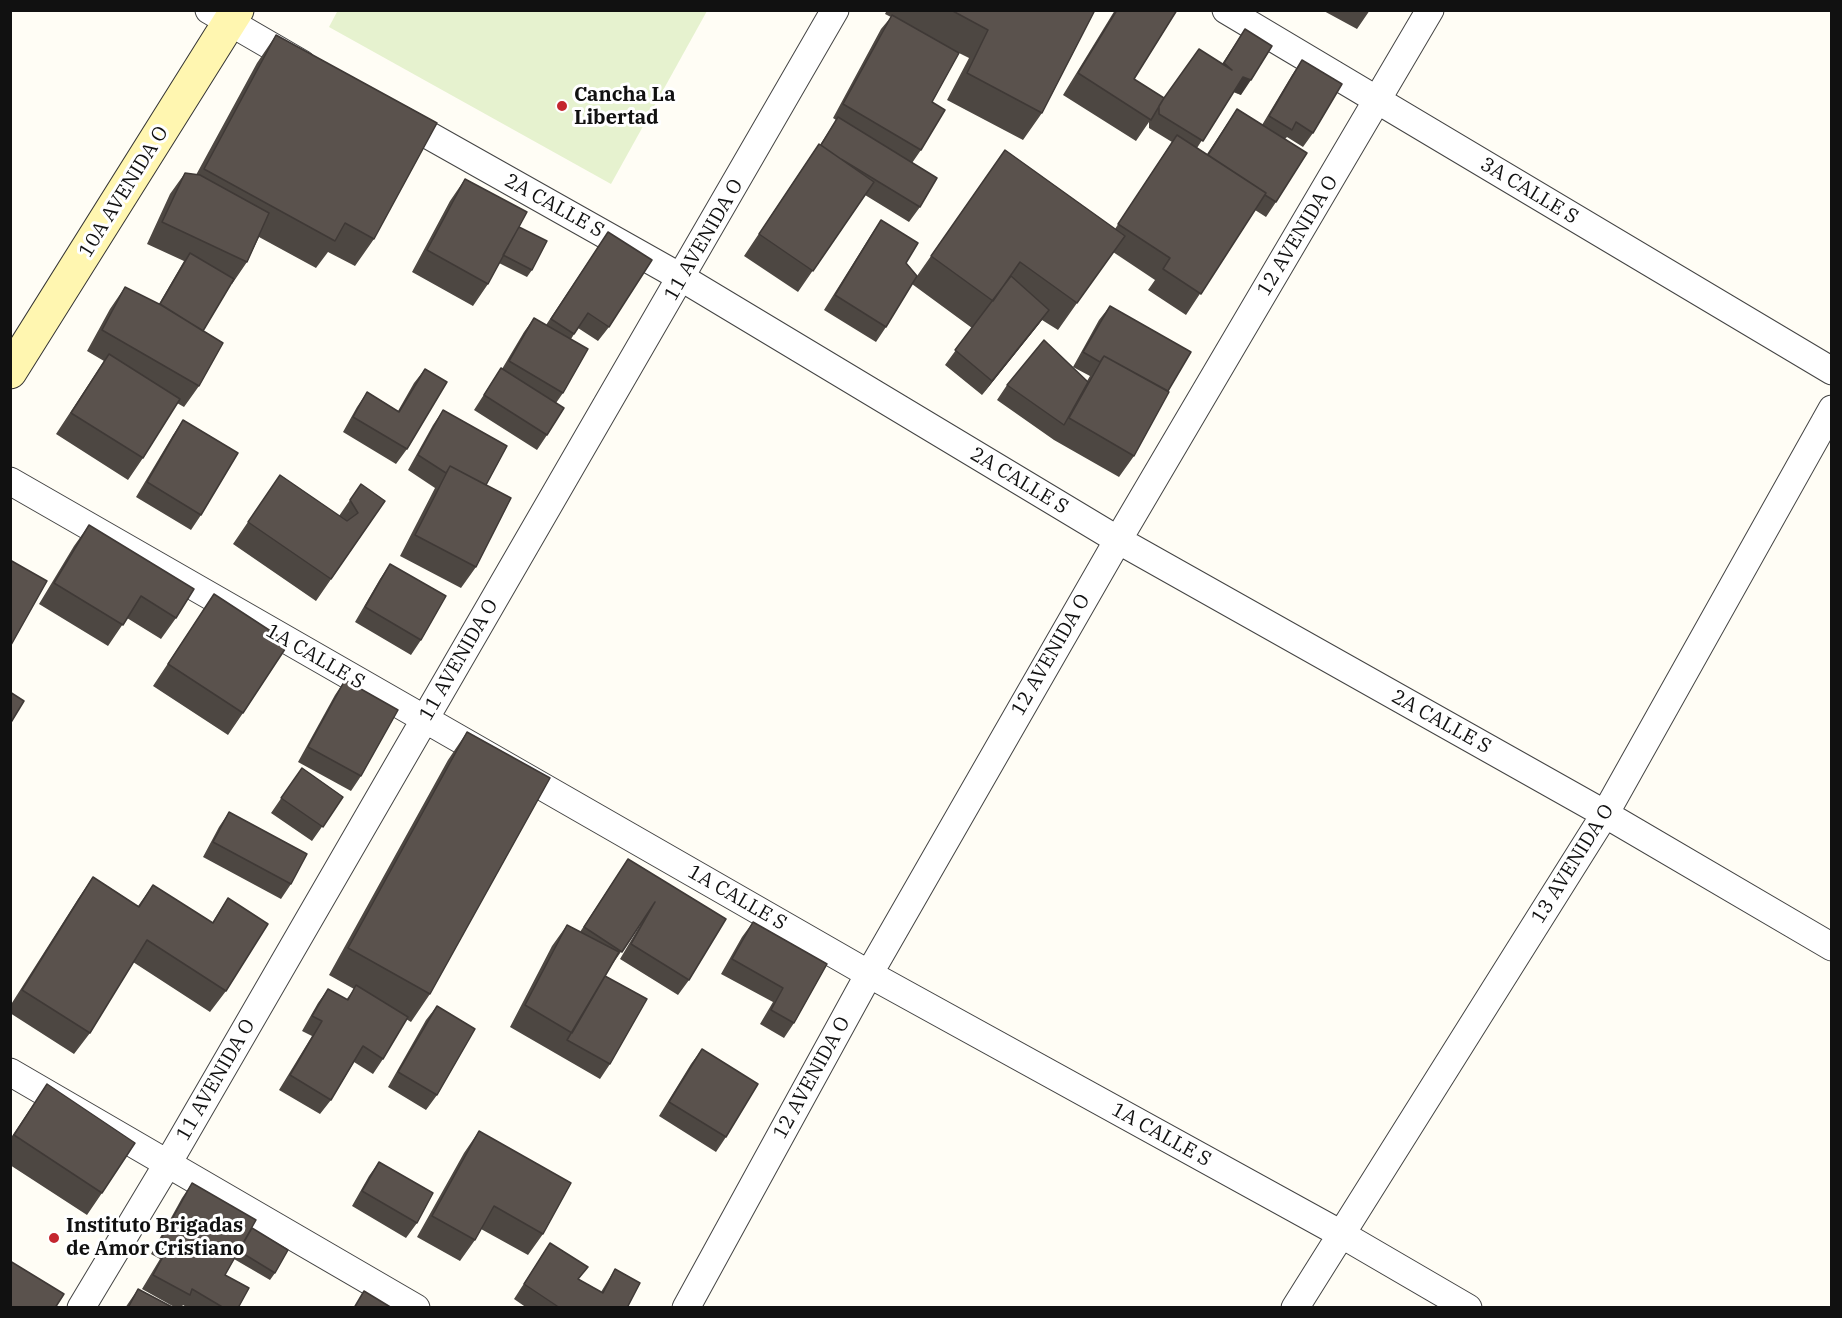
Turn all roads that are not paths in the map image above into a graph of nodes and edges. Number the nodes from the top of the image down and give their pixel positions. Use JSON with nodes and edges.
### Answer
{"nodes":[{"id":1,"x":835,"y":10,"type":"edge"},
{"id":2,"x":1226,"y":10,"type":"edge"},
{"id":3,"x":1430,"y":10,"type":"edge"},
{"id":4,"x":225,"y":15,"type":"edge"},
{"id":5,"x":322,"y":75,"type":"edge"},
{"id":6,"x":1378,"y":101,"type":"junction"},
{"id":7,"x":374,"y":104,"type":"edge"},
{"id":8,"x":682,"y":278,"type":"junction"},
{"id":9,"x":1832,"y":371,"type":"edge"},
{"id":10,"x":10,"y":372,"type":"edge"},
{"id":11,"x":1832,"y":409,"type":"edge"},
{"id":12,"x":10,"y":481,"type":"edge"},
{"id":13,"x":1118,"y":540,"type":"junction"},
{"id":14,"x":424,"y":719,"type":"junction"},
{"id":15,"x":1605,"y":814,"type":"junction"},
{"id":16,"x":1832,"y":948,"type":"edge"},
{"id":17,"x":869,"y":974,"type":"junction"},
{"id":18,"x":10,"y":1072,"type":"edge"},
{"id":19,"x":168,"y":1163,"type":"junction"},
{"id":20,"x":1341,"y":1234,"type":"junction"},
{"id":21,"x":81,"y":1308,"type":"edge"},
{"id":22,"x":416,"y":1308,"type":"edge"},
{"id":23,"x":686,"y":1308,"type":"edge"},
{"id":24,"x":1295,"y":1308,"type":"edge"},
{"id":25,"x":1468,"y":1308,"type":"edge"}],
"edges":[{"from":1,"to":8,"type":"street","name":"11 AVENIDA O"},
{"from":2,"to":6,"type":"street","name":"3A CALLE S"},
{"from":3,"to":6,"type":"street","name":"12 AVENIDA O"},
{"from":4,"to":5,"type":"street"},
{"from":4,"to":10,"type":"street","name":"10A AVENIDA O"},
{"from":6,"to":9,"type":"street","name":"3A CALLE S"},
{"from":6,"to":13,"type":"street","name":"12 AVENIDA O"},
{"from":7,"to":8,"type":"street","name":"2A CALLE S"},
{"from":8,"to":13,"type":"street","name":"2A CALLE S"},
{"from":8,"to":14,"type":"street","name":"11 AVENIDA O"},
{"from":11,"to":15,"type":"street","name":"13 AVENIDA O"},
{"from":12,"to":14,"type":"street","name":"1A CALLE S"},
{"from":13,"to":15,"type":"street","name":"2A CALLE S"},
{"from":13,"to":17,"type":"street","name":"12 AVENIDA O"},
{"from":14,"to":17,"type":"street","name":"1A CALLE S"},
{"from":14,"to":19,"type":"street","name":"11 AVENIDA O"},
{"from":15,"to":16,"type":"street","name":"2A CALLE S"},
{"from":15,"to":20,"type":"street","name":"13 AVENIDA O"},
{"from":17,"to":20,"type":"street","name":"1A CALLE S"},
{"from":17,"to":23,"type":"street","name":"12 AVENIDA O"},
{"from":18,"to":19,"type":"street"},
{"from":19,"to":21,"type":"street","name":"11 AVENIDA O"},
{"from":19,"to":22,"type":"street"},
{"from":20,"to":24,"type":"street","name":"13 AVENIDA O"},
{"from":20,"to":25,"type":"street","name":"1A CALLE S"}]}
